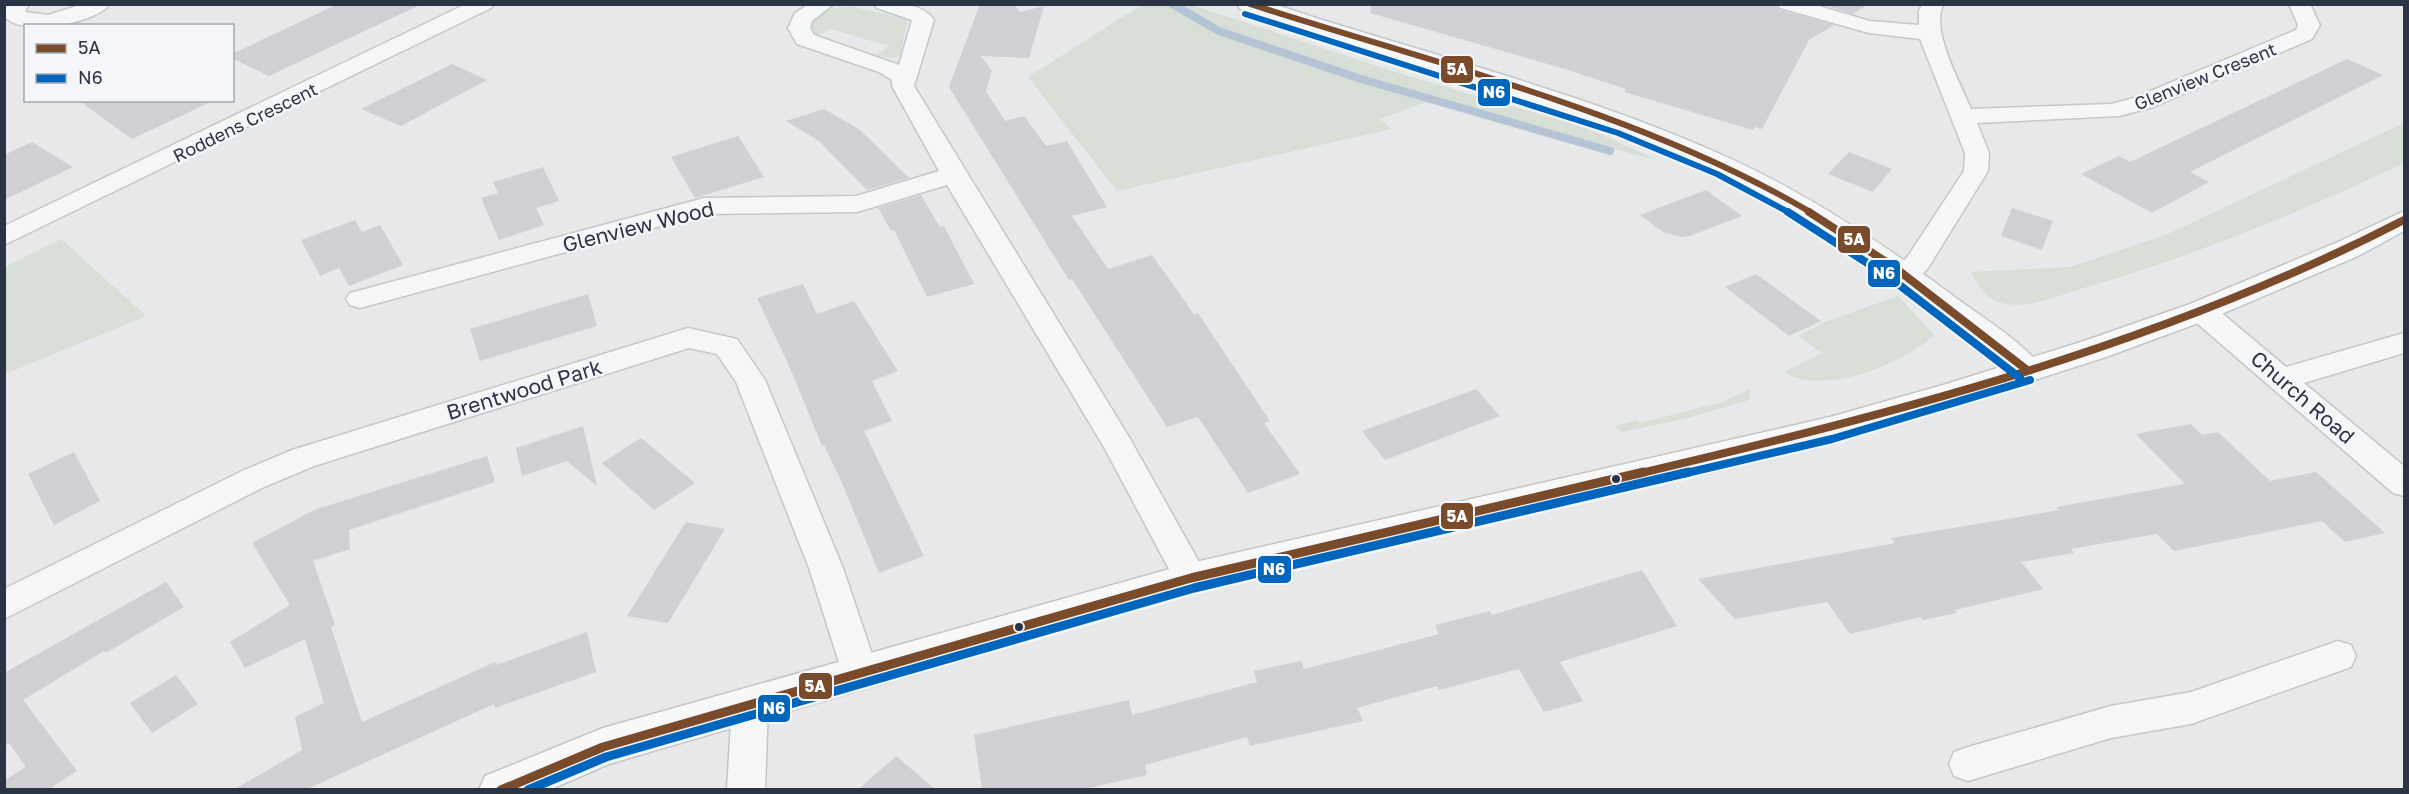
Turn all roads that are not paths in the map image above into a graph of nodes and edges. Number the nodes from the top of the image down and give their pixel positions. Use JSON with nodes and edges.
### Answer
{"nodes":[{"id":1,"x":19,"y":4,"type":"edge"},
{"id":2,"x":100,"y":4,"type":"edge"},
{"id":3,"x":484,"y":4,"type":"edge"},
{"id":4,"x":824,"y":4,"type":"edge"},
{"id":5,"x":884,"y":4,"type":"edge"},
{"id":6,"x":1248,"y":4,"type":"edge"},
{"id":7,"x":1787,"y":4,"type":"edge"},
{"id":8,"x":1934,"y":4,"type":"edge"},
{"id":9,"x":2299,"y":4,"type":"edge"},
{"id":10,"x":1929,"y":33,"type":"junction"},
{"id":11,"x":904,"y":77,"type":"junction"},
{"id":12,"x":1963,"y":116,"type":"junction"},
{"id":13,"x":954,"y":175,"type":"junction"},
{"id":14,"x":2404,"y":220,"type":"edge"},
{"id":15,"x":4,"y":237,"type":"edge"},
{"id":16,"x":1907,"y":274,"type":"junction"},
{"id":17,"x":360,"y":299,"type":"dead end"},
{"id":18,"x":2201,"y":311,"type":"junction"},
{"id":19,"x":2404,"y":343,"type":"edge"},
{"id":20,"x":2027,"y":370,"type":"junction"},
{"id":21,"x":2282,"y":379,"type":"junction"},
{"id":22,"x":2404,"y":484,"type":"edge"},
{"id":23,"x":1191,"y":578,"type":"junction"},
{"id":24,"x":4,"y":605,"type":"edge"},
{"id":25,"x":2338,"y":656,"type":"dead end"},
{"id":26,"x":860,"y":672,"type":"junction"},
{"id":27,"x":750,"y":705,"type":"junction"},
{"id":28,"x":1968,"y":764,"type":"dead end"},
{"id":29,"x":500,"y":789,"type":"edge"},
{"id":30,"x":746,"y":789,"type":"edge"}],
"edges":[{"from":1,"to":2,"type":"street"},
{"from":3,"to":15,"type":"street","name":"Roddens Crescent"},
{"from":4,"to":11,"type":"street"},
{"from":5,"to":11,"type":"street"},
{"from":6,"to":16,"type":"street"},
{"from":7,"to":10,"type":"street"},
{"from":8,"to":10,"type":"street"},
{"from":9,"to":12,"type":"street","name":"Glenview Cresent"},
{"from":10,"to":12,"type":"street"},
{"from":11,"to":13,"type":"street"},
{"from":12,"to":16,"type":"street"},
{"from":13,"to":17,"type":"street","name":"Glenview Wood"},
{"from":13,"to":23,"type":"street"},
{"from":14,"to":18,"type":"main road"},
{"from":16,"to":20,"type":"street"},
{"from":18,"to":20,"type":"main road"},
{"from":18,"to":21,"type":"street","name":"Church Road"},
{"from":19,"to":21,"type":"street"},
{"from":20,"to":23,"type":"main road"},
{"from":21,"to":22,"type":"street","name":"Church Road"},
{"from":23,"to":26,"type":"main road"},
{"from":24,"to":26,"type":"street","name":"Brentwood Park"},
{"from":25,"to":28,"type":"street"},
{"from":26,"to":27,"type":"main road"},
{"from":27,"to":29,"type":"main road"},
{"from":27,"to":30,"type":"street"}]}
